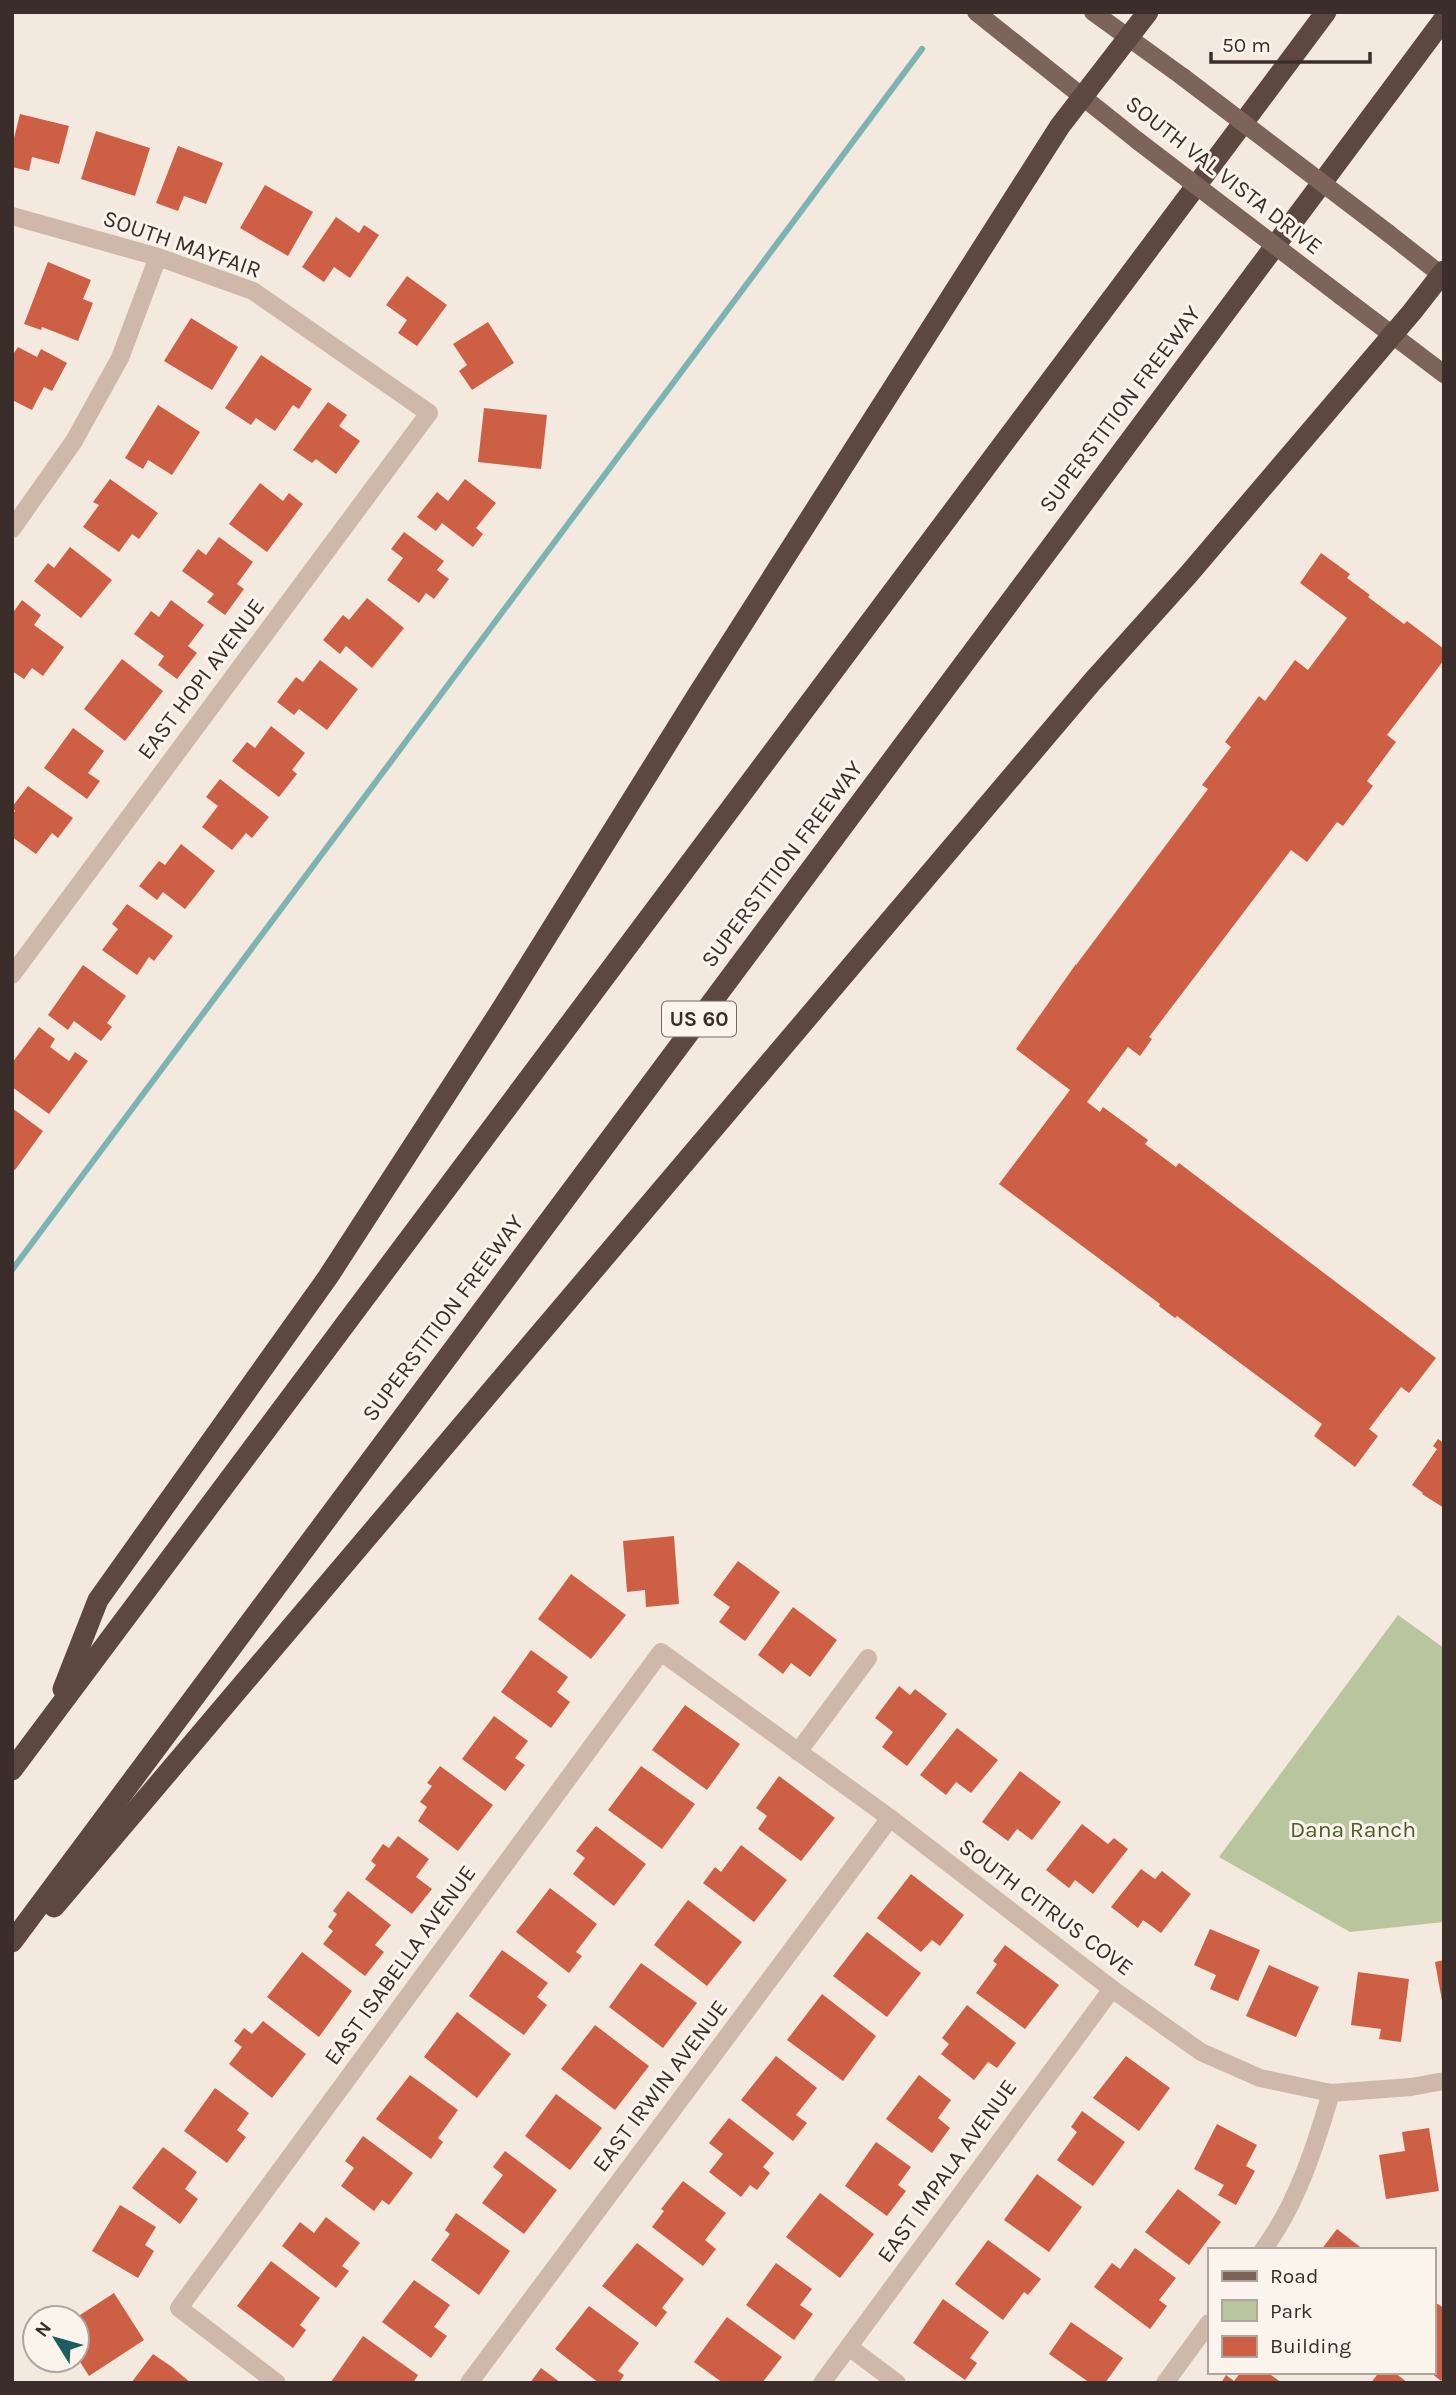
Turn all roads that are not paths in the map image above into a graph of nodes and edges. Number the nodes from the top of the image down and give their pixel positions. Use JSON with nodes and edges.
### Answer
{"nodes":[{"id":1,"x":976,"y":12,"type":"edge"},
{"id":2,"x":1093,"y":12,"type":"edge"},
{"id":3,"x":1148,"y":12,"type":"edge"},
{"id":4,"x":1326,"y":12,"type":"edge"},
{"id":5,"x":1444,"y":19,"type":"edge"},
{"id":6,"x":1129,"y":38,"type":"junction"},
{"id":7,"x":1082,"y":97,"type":"junction"},
{"id":8,"x":12,"y":216,"type":"edge"},
{"id":9,"x":158,"y":257,"type":"junction"},
{"id":10,"x":1443,"y":274,"type":"edge"},
{"id":11,"x":1392,"y":335,"type":"junction"},
{"id":12,"x":1444,"y":374,"type":"edge"},
{"id":13,"x":429,"y":413,"type":"joint"},
{"id":14,"x":12,"y":529,"type":"edge"},
{"id":15,"x":12,"y":975,"type":"edge"},
{"id":16,"x":661,"y":1652,"type":"joint"},
{"id":17,"x":868,"y":1658,"type":"dead end"},
{"id":18,"x":53,"y":1714,"type":"junction"},
{"id":19,"x":798,"y":1752,"type":"junction"},
{"id":20,"x":12,"y":1770,"type":"edge"},
{"id":21,"x":890,"y":1818,"type":"junction"},
{"id":22,"x":12,"y":1942,"type":"edge"},
{"id":23,"x":12,"y":1956,"type":"edge"},
{"id":24,"x":1112,"y":1989,"type":"junction"},
{"id":25,"x":1444,"y":2081,"type":"edge"},
{"id":26,"x":1331,"y":2093,"type":"junction"},
{"id":27,"x":1264,"y":2248,"type":"edge"},
{"id":28,"x":1208,"y":2324,"type":"edge"},
{"id":29,"x":849,"y":2347,"type":"junction"},
{"id":30,"x":276,"y":2383,"type":"edge"},
{"id":31,"x":469,"y":2383,"type":"edge"},
{"id":32,"x":822,"y":2383,"type":"edge"},
{"id":33,"x":897,"y":2383,"type":"edge"},
{"id":34,"x":1165,"y":2383,"type":"edge"}],
"edges":[{"from":1,"to":7,"type":"main road","name":"SOUTH VAL VISTA DRIVE"},
{"from":2,"to":6,"type":"main road"},
{"from":3,"to":6,"type":"highway"},
{"from":4,"to":18,"type":"highway"},
{"from":5,"to":22,"type":"highway","name":"SUPERSTITION FREEWAY","number":"US 60"},
{"from":6,"to":7,"type":"highway"},
{"from":6,"to":10,"type":"main road","bridge":true},
{"from":7,"to":11,"type":"main road","name":"SOUTH VAL VISTA DRIVE","bridge":true},
{"from":7,"to":18,"type":"highway"},
{"from":8,"to":9,"type":"street","name":"SOUTH MAYFAIR"},
{"from":9,"to":13,"type":"street","name":"SOUTH MAYFAIR"},
{"from":9,"to":14,"type":"street"},
{"from":10,"to":11,"type":"highway"},
{"from":11,"to":12,"type":"main road","name":"SOUTH VAL VISTA DRIVE"},
{"from":11,"to":23,"type":"highway"},
{"from":13,"to":15,"type":"street","name":"EAST HOPI AVENUE"},
{"from":16,"to":19,"type":"street","name":"SOUTH CITRUS COVE"},
{"from":16,"to":30,"type":"street","name":"EAST ISABELLA AVENUE"},
{"from":17,"to":19,"type":"street"},
{"from":18,"to":20,"type":"highway"},
{"from":19,"to":21,"type":"street","name":"SOUTH CITRUS COVE"},
{"from":21,"to":24,"type":"street","name":"SOUTH CITRUS COVE"},
{"from":21,"to":31,"type":"street","name":"EAST IRWIN AVENUE"},
{"from":24,"to":26,"type":"street","name":"SOUTH CITRUS COVE"},
{"from":24,"to":29,"type":"street","name":"EAST IMPALA AVENUE"},
{"from":25,"to":26,"type":"street","name":"SOUTH CITRUS COVE"},
{"from":26,"to":27,"type":"street"},
{"from":28,"to":34,"type":"street"},
{"from":29,"to":32,"type":"street","name":"EAST IMPALA AVENUE"},
{"from":29,"to":33,"type":"street"}]}
